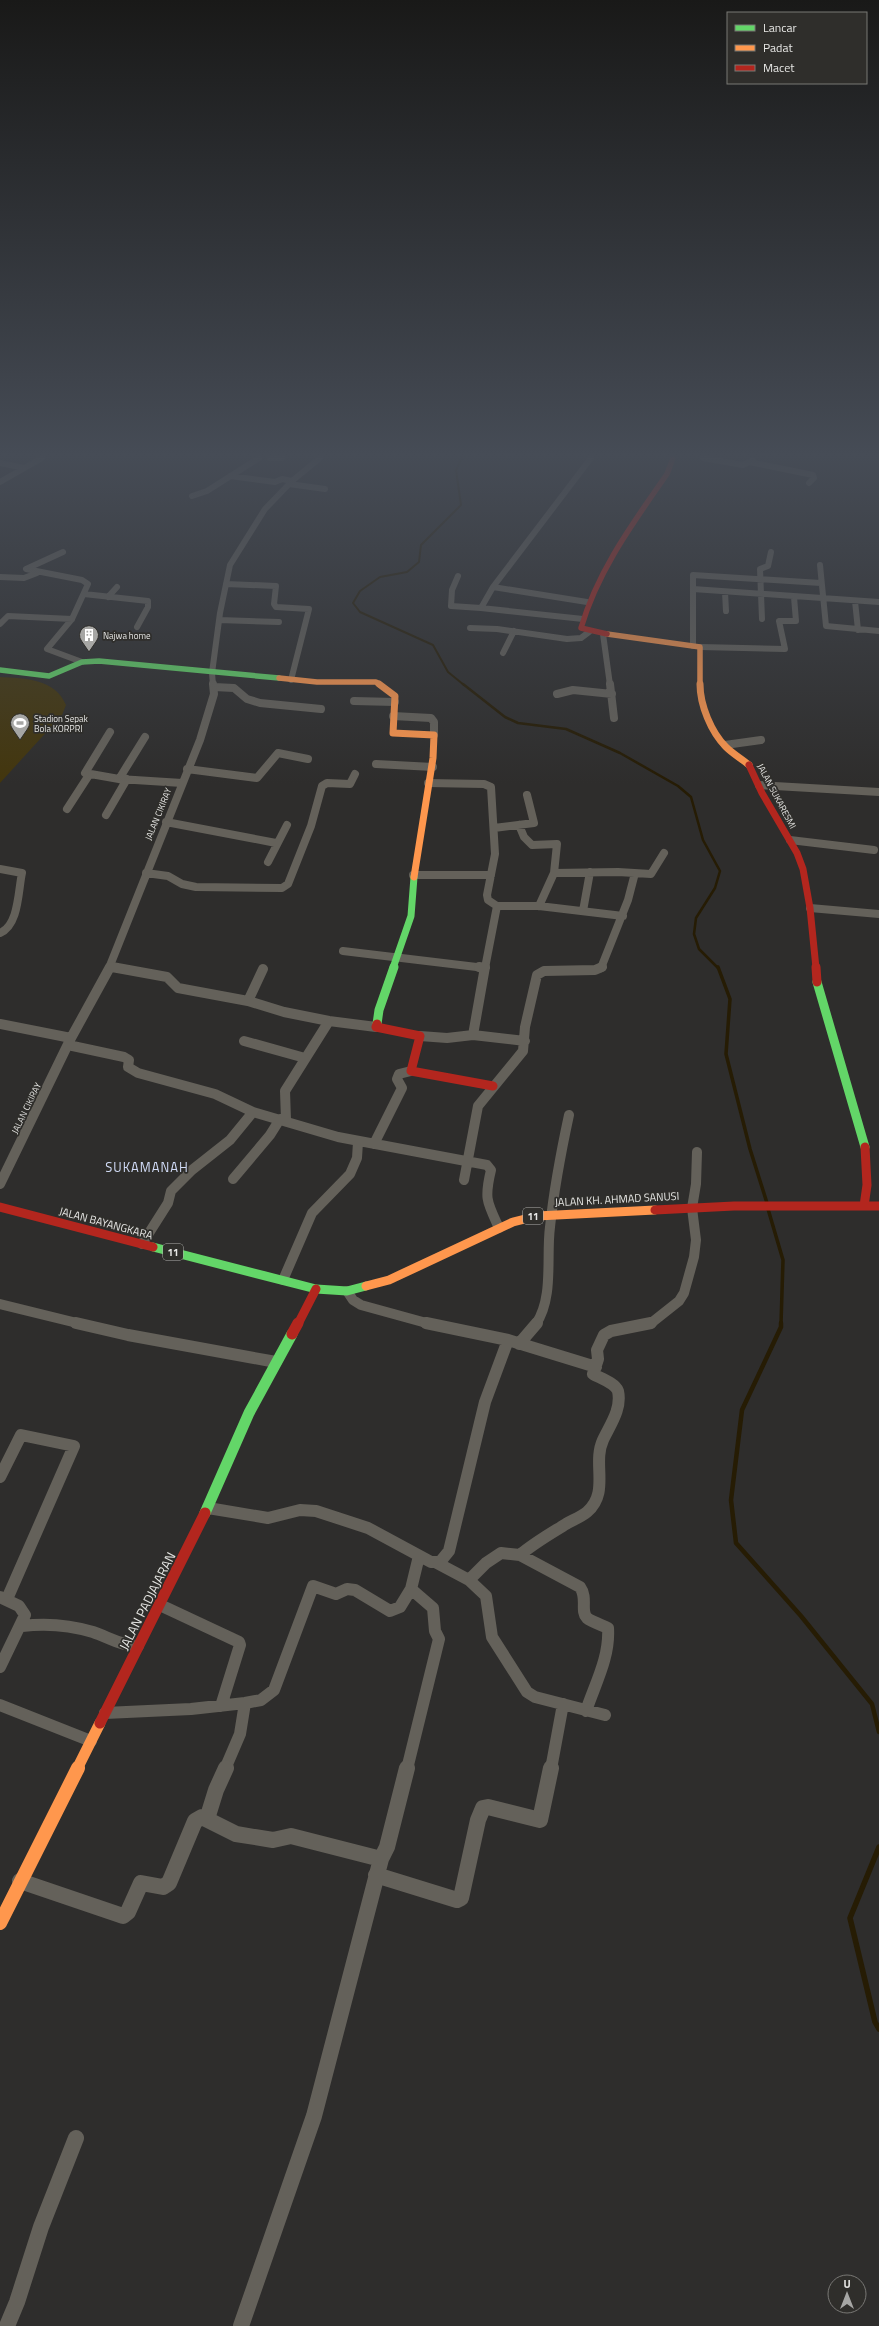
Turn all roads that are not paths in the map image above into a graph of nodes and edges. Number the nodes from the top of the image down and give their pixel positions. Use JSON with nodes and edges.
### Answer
{"nodes":[{"id":1,"x":31,"y":567,"type":"edge"},
{"id":2,"x":231,"y":567,"type":"edge"},
{"id":3,"x":509,"y":567,"type":"edge"},
{"id":4,"x":604,"y":567,"type":"edge"},
{"id":5,"x":766,"y":567,"type":"edge"},
{"id":6,"x":820,"y":567,"type":"edge"},
{"id":7,"x":37,"y":573,"type":"junction"},
{"id":8,"x":458,"y":576,"type":"dead end"},
{"id":9,"x":0,"y":577,"type":"edge"},
{"id":10,"x":761,"y":578,"type":"junction"},
{"id":11,"x":821,"y":583,"type":"junction"},
{"id":12,"x":226,"y":584,"type":"junction"},
{"id":13,"x":116,"y":587,"type":"dead end"},
{"id":14,"x":493,"y":587,"type":"junction"},
{"id":15,"x":693,"y":589,"type":"junction"},
{"id":16,"x":725,"y":592,"type":"junction"},
{"id":17,"x":84,"y":594,"type":"junction"},
{"id":18,"x":760,"y":594,"type":"junction"},
{"id":19,"x":108,"y":597,"type":"junction"},
{"id":20,"x":794,"y":597,"type":"junction"},
{"id":21,"x":824,"y":599,"type":"junction"},
{"id":22,"x":855,"y":601,"type":"junction"},
{"id":23,"x":588,"y":602,"type":"junction"},
{"id":24,"x":879,"y":602,"type":"edge"},
{"id":25,"x":481,"y":608,"type":"junction"},
{"id":26,"x":726,"y":611,"type":"dead end"},
{"id":27,"x":762,"y":618,"type":"dead end"},
{"id":28,"x":72,"y":619,"type":"junction"},
{"id":29,"x":583,"y":619,"type":"junction"},
{"id":30,"x":219,"y":620,"type":"junction"},
{"id":31,"x":279,"y":622,"type":"dead end"},
{"id":32,"x":0,"y":624,"type":"edge"},
{"id":33,"x":137,"y":627,"type":"dead end"},
{"id":34,"x":470,"y":628,"type":"dead end"},
{"id":35,"x":858,"y":630,"type":"junction"},
{"id":36,"x":514,"y":631,"type":"junction"},
{"id":37,"x":879,"y":631,"type":"edge"},
{"id":38,"x":589,"y":632,"type":"junction"},
{"id":39,"x":603,"y":634,"type":"junction"},
{"id":40,"x":696,"y":646,"type":"junction"},
{"id":41,"x":503,"y":653,"type":"dead end"},
{"id":42,"x":82,"y":662,"type":"junction"},
{"id":43,"x":0,"y":670,"type":"edge"},
{"id":44,"x":212,"y":673,"type":"junction"},
{"id":45,"x":291,"y":680,"type":"junction"},
{"id":46,"x":214,"y":687,"type":"junction"},
{"id":47,"x":557,"y":694,"type":"dead end"},
{"id":48,"x":612,"y":694,"type":"junction"},
{"id":49,"x":354,"y":701,"type":"dead end"},
{"id":50,"x":395,"y":702,"type":"junction"},
{"id":51,"x":321,"y":709,"type":"dead end"},
{"id":52,"x":393,"y":716,"type":"junction"},
{"id":53,"x":614,"y":718,"type":"dead end"},
{"id":54,"x":110,"y":732,"type":"dead end"},
{"id":55,"x":434,"y":735,"type":"junction"},
{"id":56,"x":145,"y":737,"type":"dead end"},
{"id":57,"x":761,"y":740,"type":"dead end"},
{"id":58,"x":725,"y":745,"type":"junction"},
{"id":59,"x":308,"y":759,"type":"dead end"},
{"id":60,"x":376,"y":764,"type":"dead end"},
{"id":61,"x":433,"y":768,"type":"junction"},
{"id":62,"x":187,"y":769,"type":"junction"},
{"id":63,"x":355,"y":774,"type":"dead end"},
{"id":64,"x":89,"y":775,"type":"junction"},
{"id":65,"x":119,"y":779,"type":"junction"},
{"id":66,"x":127,"y":779,"type":"junction"},
{"id":67,"x":182,"y":783,"type":"junction"},
{"id":68,"x":428,"y":783,"type":"junction"},
{"id":69,"x":758,"y":785,"type":"junction"},
{"id":70,"x":879,"y":792,"type":"edge"},
{"id":71,"x":527,"y":795,"type":"dead end"},
{"id":72,"x":67,"y":809,"type":"dead end"},
{"id":73,"x":106,"y":815,"type":"dead end"},
{"id":74,"x":166,"y":822,"type":"junction"},
{"id":75,"x":287,"y":825,"type":"dead end"},
{"id":76,"x":519,"y":826,"type":"junction"},
{"id":77,"x":494,"y":828,"type":"junction"},
{"id":78,"x":790,"y":840,"type":"junction"},
{"id":79,"x":276,"y":843,"type":"junction"},
{"id":80,"x":874,"y":850,"type":"dead end"},
{"id":81,"x":664,"y":853,"type":"dead end"},
{"id":82,"x":268,"y":862,"type":"dead end"},
{"id":83,"x":0,"y":869,"type":"edge"},
{"id":84,"x":590,"y":872,"type":"junction"},
{"id":85,"x":146,"y":873,"type":"junction"},
{"id":86,"x":554,"y":873,"type":"junction"},
{"id":87,"x":635,"y":873,"type":"junction"},
{"id":88,"x":413,"y":875,"type":"junction"},
{"id":89,"x":490,"y":875,"type":"junction"},
{"id":90,"x":497,"y":906,"type":"junction"},
{"id":91,"x":539,"y":906,"type":"junction"},
{"id":92,"x":810,"y":908,"type":"junction"},
{"id":93,"x":583,"y":911,"type":"junction"},
{"id":94,"x":879,"y":914,"type":"edge"},
{"id":95,"x":623,"y":916,"type":"junction"},
{"id":96,"x":0,"y":932,"type":"edge"},
{"id":97,"x":343,"y":951,"type":"dead end"},
{"id":98,"x":396,"y":957,"type":"junction"},
{"id":99,"x":110,"y":967,"type":"junction"},
{"id":100,"x":485,"y":968,"type":"junction"},
{"id":101,"x":263,"y":969,"type":"dead end"},
{"id":102,"x":248,"y":1002,"type":"junction"},
{"id":103,"x":329,"y":1021,"type":"junction"},
{"id":104,"x":0,"y":1024,"type":"edge"},
{"id":105,"x":376,"y":1026,"type":"junction"},
{"id":106,"x":473,"y":1035,"type":"junction"},
{"id":107,"x":420,"y":1036,"type":"junction"},
{"id":108,"x":244,"y":1040,"type":"dead end"},
{"id":109,"x":525,"y":1041,"type":"junction"},
{"id":110,"x":69,"y":1042,"type":"junction"},
{"id":111,"x":305,"y":1058,"type":"junction"},
{"id":112,"x":411,"y":1070,"type":"junction"},
{"id":113,"x":493,"y":1086,"type":"junction"},
{"id":114,"x":253,"y":1112,"type":"junction"},
{"id":115,"x":569,"y":1115,"type":"dead end"},
{"id":116,"x":283,"y":1120,"type":"junction"},
{"id":117,"x":358,"y":1142,"type":"junction"},
{"id":118,"x":374,"y":1144,"type":"junction"},
{"id":119,"x":697,"y":1152,"type":"dead end"},
{"id":120,"x":468,"y":1162,"type":"junction"},
{"id":121,"x":233,"y":1179,"type":"dead end"},
{"id":122,"x":464,"y":1180,"type":"dead end"},
{"id":123,"x":0,"y":1184,"type":"edge"},
{"id":124,"x":864,"y":1206,"type":"junction"},
{"id":125,"x":879,"y":1206,"type":"edge"},
{"id":126,"x":0,"y":1208,"type":"edge"},
{"id":127,"x":692,"y":1208,"type":"junction"},
{"id":128,"x":553,"y":1214,"type":"junction"},
{"id":129,"x":499,"y":1228,"type":"junction"},
{"id":130,"x":142,"y":1244,"type":"junction"},
{"id":131,"x":283,"y":1280,"type":"junction"},
{"id":132,"x":316,"y":1289,"type":"junction"},
{"id":133,"x":347,"y":1291,"type":"junction"},
{"id":134,"x":0,"y":1304,"type":"edge"},
{"id":135,"x":514,"y":1342,"type":"junction"},
{"id":136,"x":276,"y":1362,"type":"junction"},
{"id":137,"x":596,"y":1367,"type":"junction"},
{"id":138,"x":0,"y":1477,"type":"edge"},
{"id":139,"x":208,"y":1508,"type":"junction"},
{"id":140,"x":520,"y":1555,"type":"junction"},
{"id":141,"x":419,"y":1556,"type":"junction"},
{"id":142,"x":437,"y":1563,"type":"junction"},
{"id":143,"x":469,"y":1580,"type":"junction"},
{"id":144,"x":411,"y":1589,"type":"junction"},
{"id":145,"x":4,"y":1598,"type":"edge"},
{"id":146,"x":160,"y":1605,"type":"junction"},
{"id":147,"x":22,"y":1626,"type":"junction"},
{"id":148,"x":138,"y":1646,"type":"junction"},
{"id":149,"x":0,"y":1667,"type":"edge"},
{"id":150,"x":245,"y":1703,"type":"junction"},
{"id":151,"x":563,"y":1704,"type":"junction"},
{"id":152,"x":0,"y":1705,"type":"edge"},
{"id":153,"x":221,"y":1706,"type":"junction"},
{"id":154,"x":586,"y":1711,"type":"junction"},
{"id":155,"x":105,"y":1713,"type":"junction"},
{"id":156,"x":605,"y":1715,"type":"dead end"},
{"id":157,"x":91,"y":1740,"type":"junction"},
{"id":158,"x":207,"y":1819,"type":"junction"},
{"id":159,"x":381,"y":1859,"type":"junction"},
{"id":160,"x":376,"y":1875,"type":"junction"},
{"id":161,"x":20,"y":1881,"type":"junction"},
{"id":162,"x":0,"y":1924,"type":"edge"},
{"id":163,"x":76,"y":2138,"type":"dead end"},
{"id":164,"x":7,"y":2326,"type":"edge"},
{"id":165,"x":241,"y":2326,"type":"edge"}],
"edges":[{"from":1,"to":7,"type":"street"},
{"from":2,"to":12,"type":"street","name":"JALAN CIKIRAY"},
{"from":3,"to":14,"type":"street"},
{"from":4,"to":23,"type":"main road"},
{"from":5,"to":10,"type":"street"},
{"from":6,"to":11,"type":"street"},
{"from":7,"to":9,"type":"street"},
{"from":7,"to":17,"type":"street"},
{"from":8,"to":25,"type":"street"},
{"from":10,"to":11,"type":"street"},
{"from":10,"to":15,"type":"street"},
{"from":10,"to":18,"type":"street"},
{"from":11,"to":21,"type":"street"},
{"from":12,"to":30,"type":"street","name":"JALAN CIKIRAY"},
{"from":12,"to":45,"type":"street"},
{"from":13,"to":19,"type":"street"},
{"from":14,"to":23,"type":"street"},
{"from":14,"to":25,"type":"street"},
{"from":15,"to":16,"type":"street"},
{"from":15,"to":40,"type":"street"},
{"from":16,"to":18,"type":"street"},
{"from":16,"to":26,"type":"street"},
{"from":17,"to":19,"type":"street"},
{"from":17,"to":28,"type":"street"},
{"from":18,"to":20,"type":"street"},
{"from":18,"to":27,"type":"street"},
{"from":19,"to":33,"type":"street"},
{"from":20,"to":21,"type":"street"},
{"from":20,"to":40,"type":"street"},
{"from":21,"to":22,"type":"street"},
{"from":21,"to":35,"type":"street"},
{"from":22,"to":24,"type":"street"},
{"from":22,"to":35,"type":"street"},
{"from":23,"to":29,"type":"main road"},
{"from":25,"to":29,"type":"street"},
{"from":28,"to":32,"type":"street"},
{"from":28,"to":42,"type":"street"},
{"from":29,"to":38,"type":"main road"},
{"from":30,"to":31,"type":"street"},
{"from":30,"to":44,"type":"street","name":"JALAN CIKIRAY"},
{"from":34,"to":36,"type":"street"},
{"from":35,"to":37,"type":"street"},
{"from":36,"to":38,"type":"street"},
{"from":36,"to":41,"type":"street"},
{"from":38,"to":39,"type":"main road"},
{"from":39,"to":40,"type":"main road"},
{"from":39,"to":48,"type":"street"},
{"from":40,"to":58,"type":"main road","name":"JALAN SUKARESMI"},
{"from":42,"to":43,"type":"main road"},
{"from":42,"to":44,"type":"main road"},
{"from":44,"to":45,"type":"main road"},
{"from":44,"to":46,"type":"street","name":"JALAN CIKIRAY"},
{"from":45,"to":50,"type":"main road"},
{"from":46,"to":51,"type":"street"},
{"from":46,"to":62,"type":"street","name":"JALAN CIKIRAY"},
{"from":47,"to":48,"type":"street"},
{"from":48,"to":53,"type":"street"},
{"from":49,"to":50,"type":"street"},
{"from":50,"to":52,"type":"main road"},
{"from":52,"to":55,"type":"street"},
{"from":52,"to":55,"type":"main road"},
{"from":54,"to":64,"type":"street"},
{"from":55,"to":61,"type":"main road"},
{"from":56,"to":65,"type":"street"},
{"from":57,"to":58,"type":"street"},
{"from":58,"to":69,"type":"main road","name":"JALAN SUKARESMI"},
{"from":59,"to":62,"type":"street"},
{"from":60,"to":61,"type":"street"},
{"from":61,"to":68,"type":"main road"},
{"from":62,"to":67,"type":"street","name":"JALAN CIKIRAY"},
{"from":63,"to":85,"type":"street"},
{"from":64,"to":65,"type":"street"},
{"from":64,"to":72,"type":"street"},
{"from":65,"to":66,"type":"street"},
{"from":66,"to":67,"type":"street"},
{"from":66,"to":73,"type":"street"},
{"from":67,"to":74,"type":"street","name":"JALAN CIKIRAY"},
{"from":68,"to":77,"type":"street"},
{"from":68,"to":88,"type":"main road"},
{"from":69,"to":70,"type":"street"},
{"from":69,"to":78,"type":"main road","name":"JALAN SUKARESMI"},
{"from":71,"to":76,"type":"street"},
{"from":74,"to":79,"type":"street"},
{"from":74,"to":85,"type":"street","name":"JALAN CIKIRAY"},
{"from":75,"to":79,"type":"street"},
{"from":76,"to":77,"type":"street"},
{"from":76,"to":86,"type":"street"},
{"from":77,"to":89,"type":"street"},
{"from":78,"to":80,"type":"street"},
{"from":78,"to":92,"type":"main road","name":"JALAN SUKARESMI"},
{"from":79,"to":82,"type":"street"},
{"from":81,"to":87,"type":"street"},
{"from":83,"to":96,"type":"street"},
{"from":84,"to":86,"type":"street"},
{"from":84,"to":87,"type":"street"},
{"from":84,"to":93,"type":"street"},
{"from":85,"to":99,"type":"street","name":"JALAN CIKIRAY"},
{"from":86,"to":91,"type":"street"},
{"from":87,"to":95,"type":"street"},
{"from":88,"to":89,"type":"street"},
{"from":88,"to":98,"type":"main road"},
{"from":89,"to":90,"type":"street"},
{"from":90,"to":91,"type":"street"},
{"from":90,"to":100,"type":"street"},
{"from":91,"to":93,"type":"street"},
{"from":92,"to":94,"type":"street"},
{"from":92,"to":124,"type":"main road","name":"JALAN SUKARESMI"},
{"from":93,"to":95,"type":"street"},
{"from":95,"to":109,"type":"street"},
{"from":97,"to":98,"type":"street"},
{"from":98,"to":100,"type":"street"},
{"from":98,"to":105,"type":"main road"},
{"from":99,"to":102,"type":"street"},
{"from":99,"to":110,"type":"street","name":"JALAN CIKIRAY"},
{"from":100,"to":106,"type":"street"},
{"from":101,"to":102,"type":"street"},
{"from":102,"to":103,"type":"street"},
{"from":103,"to":105,"type":"street"},
{"from":103,"to":111,"type":"street"},
{"from":104,"to":110,"type":"street"},
{"from":105,"to":107,"type":"main road"},
{"from":106,"to":107,"type":"street"},
{"from":106,"to":109,"type":"street"},
{"from":107,"to":112,"type":"main road"},
{"from":108,"to":111,"type":"street"},
{"from":109,"to":113,"type":"street"},
{"from":110,"to":114,"type":"street"},
{"from":110,"to":123,"type":"street","name":"JALAN CIKIRAY"},
{"from":111,"to":116,"type":"street"},
{"from":112,"to":113,"type":"main road"},
{"from":112,"to":118,"type":"street"},
{"from":113,"to":120,"type":"street"},
{"from":114,"to":116,"type":"street"},
{"from":114,"to":130,"type":"street"},
{"from":115,"to":128,"type":"street"},
{"from":116,"to":117,"type":"street"},
{"from":116,"to":121,"type":"street"},
{"from":117,"to":118,"type":"street"},
{"from":117,"to":131,"type":"street"},
{"from":118,"to":120,"type":"street"},
{"from":119,"to":127,"type":"street"},
{"from":120,"to":122,"type":"street"},
{"from":120,"to":129,"type":"street"},
{"from":124,"to":125,"type":"main road","name":"JALAN KH. AHMAD SANUSI","number":"11"},
{"from":124,"to":127,"type":"main road","name":"JALAN KH. AHMAD SANUSI","number":"11"},
{"from":126,"to":130,"type":"main road","name":"JALAN BAYANGKARA","number":"11"},
{"from":127,"to":128,"type":"main road","name":"JALAN KH. AHMAD SANUSI","number":"11"},
{"from":127,"to":137,"type":"street"},
{"from":128,"to":129,"type":"main road","name":"JALAN KH. AHMAD SANUSI","number":"11"},
{"from":128,"to":135,"type":"street"},
{"from":129,"to":133,"type":"main road","name":"JALAN KH. AHMAD SANUSI","number":"11"},
{"from":130,"to":131,"type":"main road","name":"JALAN BAYANGKARA","number":"11"},
{"from":131,"to":132,"type":"main road","name":"JALAN BAYANGKARA","number":"11"},
{"from":132,"to":133,"type":"main road","name":"JALAN BAYANGKARA","number":"11"},
{"from":132,"to":136,"type":"main road","name":"JALAN PADJAJARAN"},
{"from":133,"to":135,"type":"street"},
{"from":134,"to":136,"type":"street"},
{"from":135,"to":137,"type":"street"},
{"from":135,"to":142,"type":"street"},
{"from":136,"to":139,"type":"main road","name":"JALAN PADJAJARAN"},
{"from":137,"to":140,"type":"street"},
{"from":138,"to":145,"type":"street"},
{"from":139,"to":141,"type":"street"},
{"from":139,"to":146,"type":"main road","name":"JALAN PADJAJARAN"},
{"from":140,"to":143,"type":"street"},
{"from":140,"to":154,"type":"street"},
{"from":141,"to":142,"type":"street"},
{"from":141,"to":144,"type":"street"},
{"from":142,"to":143,"type":"street"},
{"from":143,"to":151,"type":"street"},
{"from":144,"to":150,"type":"street"},
{"from":144,"to":159,"type":"street"},
{"from":145,"to":147,"type":"street"},
{"from":146,"to":148,"type":"main road","name":"JALAN PADJAJARAN"},
{"from":146,"to":153,"type":"street"},
{"from":147,"to":148,"type":"street"},
{"from":147,"to":149,"type":"street"},
{"from":148,"to":155,"type":"main road","name":"JALAN PADJAJARAN"},
{"from":150,"to":153,"type":"street"},
{"from":150,"to":158,"type":"street"},
{"from":151,"to":154,"type":"street"},
{"from":151,"to":160,"type":"street"},
{"from":152,"to":157,"type":"street"},
{"from":153,"to":155,"type":"street"},
{"from":154,"to":156,"type":"street"},
{"from":155,"to":157,"type":"main road","name":"JALAN PADJAJARAN"},
{"from":157,"to":161,"type":"main road","name":"JALAN PADJAJARAN"},
{"from":158,"to":159,"type":"street"},
{"from":158,"to":161,"type":"street"},
{"from":159,"to":160,"type":"street"},
{"from":160,"to":165,"type":"street"},
{"from":161,"to":162,"type":"main road","name":"JALAN PADJAJARAN"},
{"from":163,"to":164,"type":"street"}]}
